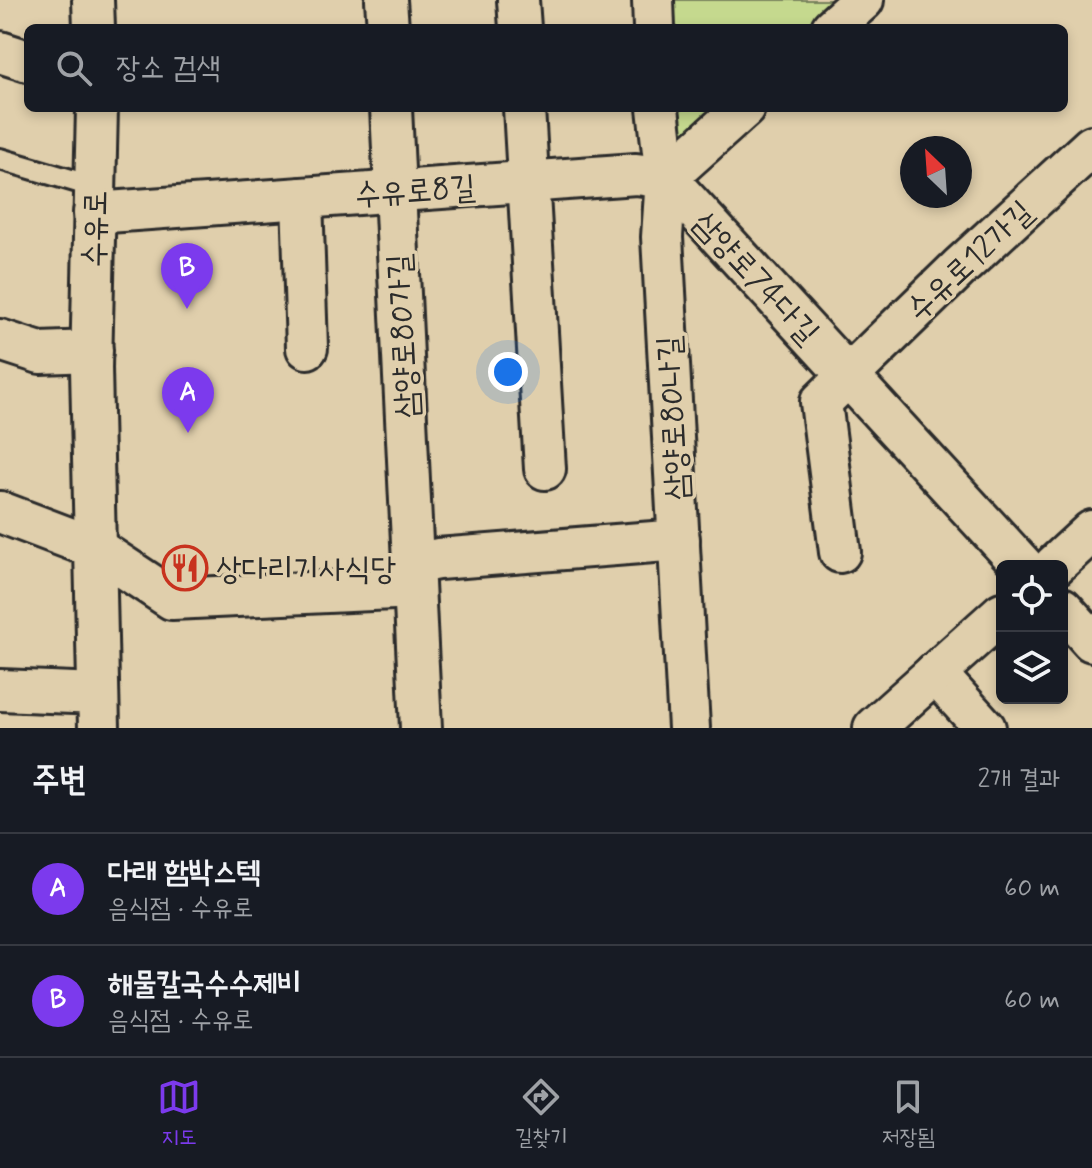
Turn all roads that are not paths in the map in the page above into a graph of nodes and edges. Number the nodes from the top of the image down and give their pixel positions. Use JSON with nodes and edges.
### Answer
{"nodes":[{"id":1,"x":93,"y":0,"type":"edge"},
{"id":2,"x":386,"y":0,"type":"edge"},
{"id":3,"x":518,"y":0,"type":"edge"},
{"id":4,"x":653,"y":0,"type":"edge"},
{"id":5,"x":863,"y":0,"type":"edge"},
{"id":6,"x":94,"y":24,"type":"edge"},
{"id":7,"x":388,"y":24,"type":"edge"},
{"id":8,"x":520,"y":24,"type":"edge"},
{"id":9,"x":654,"y":24,"type":"edge"},
{"id":10,"x":836,"y":24,"type":"edge"},
{"id":11,"x":0,"y":52,"type":"edge"},
{"id":12,"x":24,"y":60,"type":"edge"},
{"id":13,"x":97,"y":112,"type":"edge"},
{"id":14,"x":391,"y":112,"type":"edge"},
{"id":15,"x":524,"y":112,"type":"edge"},
{"id":16,"x":658,"y":112,"type":"edge"},
{"id":17,"x":740,"y":112,"type":"edge"},
{"id":18,"x":1092,"y":146,"type":"edge"},
{"id":19,"x":0,"y":159,"type":"edge"},
{"id":20,"x":666,"y":178,"type":"junction"},
{"id":21,"x":528,"y":182,"type":"junction"},
{"id":22,"x":395,"y":191,"type":"junction"},
{"id":23,"x":302,"y":198,"type":"junction"},
{"id":24,"x":95,"y":200,"type":"junction"},
{"id":25,"x":0,"y":340,"type":"edge"},
{"id":26,"x":307,"y":348,"type":"dead end"},
{"id":27,"x":92,"y":351,"type":"junction"},
{"id":28,"x":848,"y":376,"type":"junction"},
{"id":29,"x":545,"y":469,"type":"dead end"},
{"id":30,"x":0,"y":512,"type":"edge"},
{"id":31,"x":1092,"y":531,"type":"edge"},
{"id":32,"x":679,"y":540,"type":"junction"},
{"id":33,"x":95,"y":548,"type":"junction"},
{"id":34,"x":840,"y":552,"type":"dead end"},
{"id":35,"x":1017,"y":560,"type":"edge"},
{"id":36,"x":1061,"y":560,"type":"edge"},
{"id":37,"x":413,"y":571,"type":"junction"},
{"id":38,"x":1068,"y":615,"type":"edge"},
{"id":39,"x":996,"y":618,"type":"edge"},
{"id":40,"x":1092,"y":641,"type":"edge"},
{"id":41,"x":935,"y":673,"type":"junction"},
{"id":42,"x":0,"y":690,"type":"edge"},
{"id":43,"x":98,"y":711,"type":"edge"},
{"id":44,"x":421,"y":728,"type":"edge"},
{"id":45,"x":689,"y":728,"type":"edge"},
{"id":46,"x":874,"y":728,"type":"edge"},
{"id":47,"x":985,"y":728,"type":"edge"}],
"edges":[{"from":1,"to":6,"type":"street"},
{"from":2,"to":7,"type":"street"},
{"from":3,"to":8,"type":"street"},
{"from":4,"to":9,"type":"street"},
{"from":5,"to":10,"type":"street"},
{"from":11,"to":12,"type":"street"},
{"from":13,"to":24,"type":"street","name":"수유로"},
{"from":14,"to":22,"type":"street","name":"삼양로80가길"},
{"from":15,"to":21,"type":"street"},
{"from":16,"to":20,"type":"street","name":"삼양로80나길"},
{"from":17,"to":20,"type":"street"},
{"from":18,"to":28,"type":"street","name":"수유로12가길"},
{"from":19,"to":24,"type":"lane"},
{"from":20,"to":21,"type":"street","name":"수유로8길"},
{"from":20,"to":28,"type":"street","name":"삼양로74다길"},
{"from":20,"to":32,"type":"street","name":"삼양로80나길"},
{"from":21,"to":22,"type":"street","name":"수유로8길"},
{"from":21,"to":29,"type":"street"},
{"from":22,"to":23,"type":"street","name":"수유로8길"},
{"from":22,"to":37,"type":"street","name":"삼양로80가길"},
{"from":23,"to":24,"type":"street","name":"수유로8길"},
{"from":23,"to":26,"type":"street"},
{"from":24,"to":27,"type":"street","name":"수유로"},
{"from":25,"to":27,"type":"street"},
{"from":27,"to":33,"type":"street","name":"수유로"},
{"from":28,"to":34,"type":"street"},
{"from":28,"to":35,"type":"street","name":"삼양로74다길"},
{"from":30,"to":33,"type":"street"},
{"from":31,"to":36,"type":"street"},
{"from":32,"to":37,"type":"street"},
{"from":32,"to":45,"type":"street","name":"삼양로80나길"},
{"from":33,"to":37,"type":"street"},
{"from":33,"to":43,"type":"street","name":"수유로"},
{"from":37,"to":44,"type":"street","name":"삼양로80가길"},
{"from":38,"to":40,"type":"street"},
{"from":39,"to":41,"type":"street"},
{"from":41,"to":46,"type":"street"},
{"from":41,"to":47,"type":"street"},
{"from":42,"to":43,"type":"street"}]}
